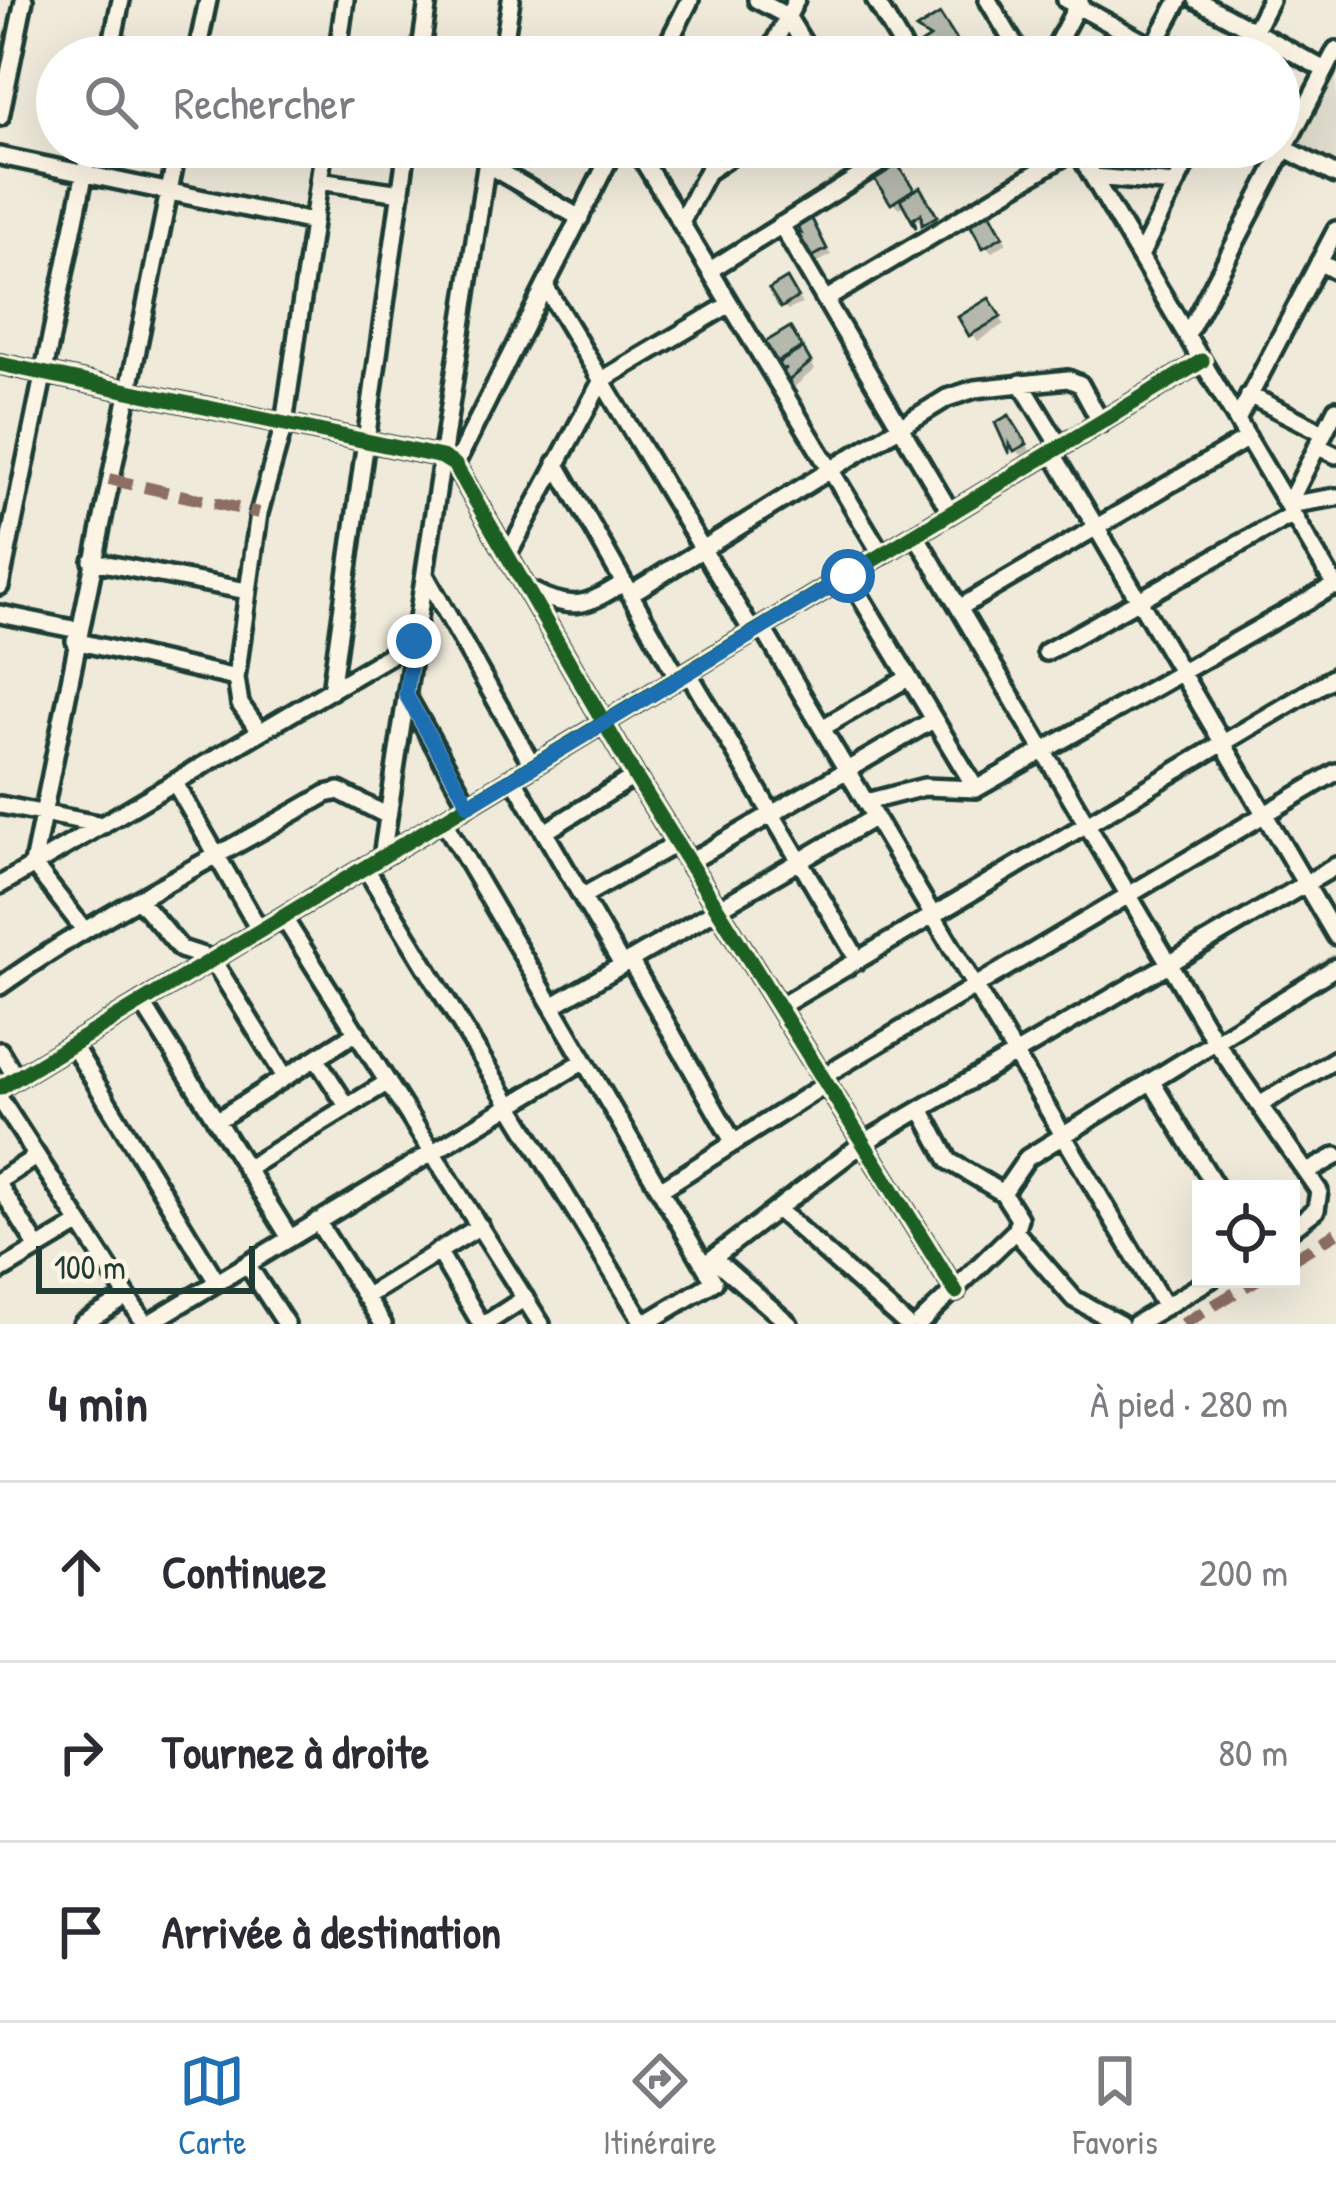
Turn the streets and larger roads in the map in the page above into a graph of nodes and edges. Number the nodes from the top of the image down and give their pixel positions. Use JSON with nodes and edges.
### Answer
{"nodes":[{"id":1,"x":24,"y":0,"type":"edge"},
{"id":2,"x":121,"y":0,"type":"edge"},
{"id":3,"x":208,"y":0,"type":"edge"},
{"id":4,"x":345,"y":0,"type":"edge"},
{"id":5,"x":428,"y":0,"type":"edge"},
{"id":6,"x":511,"y":0,"type":"edge"},
{"id":7,"x":690,"y":0,"type":"edge"},
{"id":8,"x":757,"y":0,"type":"edge"},
{"id":9,"x":796,"y":0,"type":"edge"},
{"id":10,"x":874,"y":0,"type":"edge"},
{"id":11,"x":988,"y":0,"type":"edge"},
{"id":12,"x":1179,"y":0,"type":"edge"},
{"id":13,"x":1197,"y":0,"type":"edge"},
{"id":14,"x":1270,"y":0,"type":"edge"},
{"id":15,"x":1074,"y":2,"type":"edge"},
{"id":16,"x":788,"y":16,"type":"junction"},
{"id":17,"x":1254,"y":31,"type":"junction"},
{"id":18,"x":113,"y":36,"type":"edge"},
{"id":19,"x":200,"y":36,"type":"edge"},
{"id":20,"x":340,"y":36,"type":"edge"},
{"id":21,"x":423,"y":36,"type":"edge"},
{"id":22,"x":505,"y":36,"type":"edge"},
{"id":23,"x":672,"y":36,"type":"edge"},
{"id":24,"x":777,"y":36,"type":"edge"},
{"id":25,"x":800,"y":36,"type":"edge"},
{"id":26,"x":896,"y":36,"type":"edge"},
{"id":27,"x":1009,"y":36,"type":"edge"},
{"id":28,"x":1059,"y":36,"type":"edge"},
{"id":29,"x":1126,"y":36,"type":"edge"},
{"id":30,"x":1160,"y":36,"type":"edge"},
{"id":31,"x":1251,"y":36,"type":"edge"},
{"id":32,"x":1263,"y":36,"type":"edge"},
{"id":33,"x":1336,"y":50,"type":"edge"},
{"id":34,"x":1300,"y":56,"type":"edge"},
{"id":35,"x":1325,"y":70,"type":"junction"},
{"id":36,"x":0,"y":117,"type":"edge"},
{"id":37,"x":1300,"y":118,"type":"edge"},
{"id":38,"x":0,"y":156,"type":"edge"},
{"id":39,"x":1300,"y":156,"type":"edge"},
{"id":40,"x":36,"y":164,"type":"edge"},
{"id":41,"x":57,"y":168,"type":"edge"},
{"id":42,"x":86,"y":168,"type":"edge"},
{"id":43,"x":173,"y":168,"type":"edge"},
{"id":44,"x":321,"y":168,"type":"edge"},
{"id":45,"x":404,"y":168,"type":"edge"},
{"id":46,"x":485,"y":168,"type":"edge"},
{"id":47,"x":506,"y":168,"type":"edge"},
{"id":48,"x":605,"y":168,"type":"edge"},
{"id":49,"x":648,"y":168,"type":"edge"},
{"id":50,"x":709,"y":168,"type":"edge"},
{"id":51,"x":712,"y":168,"type":"edge"},
{"id":52,"x":871,"y":168,"type":"edge"},
{"id":53,"x":1043,"y":168,"type":"edge"},
{"id":54,"x":1088,"y":168,"type":"edge"},
{"id":55,"x":1093,"y":168,"type":"edge"},
{"id":56,"x":1183,"y":168,"type":"edge"},
{"id":57,"x":1274,"y":168,"type":"edge"},
{"id":58,"x":707,"y":171,"type":"junction"},
{"id":59,"x":1091,"y":173,"type":"junction"},
{"id":60,"x":85,"y":174,"type":"junction"},
{"id":61,"x":1336,"y":175,"type":"edge"},
{"id":62,"x":319,"y":181,"type":"junction"},
{"id":63,"x":1175,"y":184,"type":"junction"},
{"id":64,"x":168,"y":192,"type":"junction"},
{"id":65,"x":401,"y":193,"type":"junction"},
{"id":66,"x":580,"y":218,"type":"junction"},
{"id":67,"x":313,"y":222,"type":"junction"},
{"id":68,"x":681,"y":222,"type":"junction"},
{"id":69,"x":781,"y":225,"type":"junction"},
{"id":70,"x":1336,"y":230,"type":"edge"},
{"id":71,"x":1140,"y":256,"type":"junction"},
{"id":72,"x":1319,"y":262,"type":"junction"},
{"id":73,"x":710,"y":270,"type":"junction"},
{"id":74,"x":1336,"y":271,"type":"edge"},
{"id":75,"x":545,"y":286,"type":"junction"},
{"id":76,"x":825,"y":300,"type":"junction"},
{"id":77,"x":730,"y":304,"type":"junction"},
{"id":78,"x":1186,"y":335,"type":"junction"},
{"id":79,"x":1202,"y":362,"type":"junction"},
{"id":80,"x":0,"y":364,"type":"edge"},
{"id":81,"x":44,"y":373,"type":"junction"},
{"id":82,"x":602,"y":380,"type":"junction"},
{"id":83,"x":1022,"y":383,"type":"junction"},
{"id":84,"x":127,"y":391,"type":"junction"},
{"id":85,"x":1249,"y":394,"type":"junction"},
{"id":86,"x":1336,"y":410,"type":"edge"},
{"id":87,"x":1237,"y":420,"type":"junction"},
{"id":88,"x":1101,"y":423,"type":"junction"},
{"id":89,"x":284,"y":424,"type":"junction"},
{"id":90,"x":900,"y":428,"type":"junction"},
{"id":91,"x":1248,"y":438,"type":"junction"},
{"id":92,"x":1320,"y":440,"type":"junction"},
{"id":93,"x":366,"y":441,"type":"junction"},
{"id":94,"x":1056,"y":450,"type":"junction"},
{"id":95,"x":1336,"y":455,"type":"edge"},
{"id":96,"x":448,"y":461,"type":"junction"},
{"id":97,"x":556,"y":463,"type":"junction"},
{"id":98,"x":831,"y":470,"type":"junction"},
{"id":99,"x":1336,"y":497,"type":"edge"},
{"id":100,"x":1290,"y":510,"type":"junction"},
{"id":101,"x":951,"y":513,"type":"junction"},
{"id":102,"x":1096,"y":527,"type":"junction"},
{"id":103,"x":916,"y":535,"type":"junction"},
{"id":104,"x":703,"y":549,"type":"junction"},
{"id":105,"x":509,"y":553,"type":"junction"},
{"id":106,"x":882,"y":555,"type":"junction"},
{"id":107,"x":92,"y":561,"type":"junction"},
{"id":108,"x":424,"y":574,"type":"junction"},
{"id":109,"x":848,"y":576,"type":"junction"},
{"id":110,"x":0,"y":586,"type":"edge"},
{"id":111,"x":1335,"y":586,"type":"edge"},
{"id":112,"x":627,"y":588,"type":"junction"},
{"id":113,"x":530,"y":590,"type":"junction"},
{"id":114,"x":248,"y":591,"type":"junction"},
{"id":115,"x":1140,"y":602,"type":"junction"},
{"id":116,"x":959,"y":608,"type":"junction"},
{"id":117,"x":0,"y":614,"type":"edge"},
{"id":118,"x":758,"y":630,"type":"junction"},
{"id":119,"x":76,"y":635,"type":"junction"},
{"id":120,"x":414,"y":641,"type":"junction"},
{"id":121,"x":1046,"y":652,"type":"dead end"},
{"id":122,"x":1182,"y":674,"type":"junction"},
{"id":123,"x":683,"y":675,"type":"junction"},
{"id":124,"x":1336,"y":676,"type":"edge"},
{"id":125,"x":908,"y":678,"type":"junction"},
{"id":126,"x":236,"y":679,"type":"junction"},
{"id":127,"x":331,"y":691,"type":"junction"},
{"id":128,"x":406,"y":695,"type":"junction"},
{"id":129,"x":933,"y":720,"type":"junction"},
{"id":130,"x":606,"y":722,"type":"junction"},
{"id":131,"x":822,"y":728,"type":"junction"},
{"id":132,"x":258,"y":729,"type":"junction"},
{"id":133,"x":1223,"y":743,"type":"junction"},
{"id":134,"x":1044,"y":752,"type":"junction"},
{"id":135,"x":533,"y":766,"type":"junction"},
{"id":136,"x":847,"y":770,"type":"junction"},
{"id":137,"x":1336,"y":772,"type":"edge"},
{"id":138,"x":635,"y":776,"type":"junction"},
{"id":139,"x":513,"y":778,"type":"junction"},
{"id":140,"x":175,"y":782,"type":"junction"},
{"id":141,"x":976,"y":789,"type":"junction"},
{"id":142,"x":0,"y":805,"type":"edge"},
{"id":143,"x":469,"y":805,"type":"junction"},
{"id":144,"x":871,"y":810,"type":"junction"},
{"id":145,"x":40,"y":812,"type":"junction"},
{"id":146,"x":772,"y":814,"type":"junction"},
{"id":147,"x":1264,"y":814,"type":"junction"},
{"id":148,"x":388,"y":816,"type":"junction"},
{"id":149,"x":443,"y":820,"type":"junction"},
{"id":150,"x":1087,"y":824,"type":"junction"},
{"id":151,"x":104,"y":825,"type":"junction"},
{"id":152,"x":544,"y":832,"type":"junction"},
{"id":153,"x":677,"y":843,"type":"junction"},
{"id":154,"x":382,"y":857,"type":"junction"},
{"id":155,"x":216,"y":860,"type":"junction"},
{"id":156,"x":800,"y":861,"type":"junction"},
{"id":157,"x":688,"y":862,"type":"junction"},
{"id":158,"x":33,"y":864,"type":"junction"},
{"id":159,"x":1336,"y":866,"type":"edge"},
{"id":160,"x":365,"y":867,"type":"junction"},
{"id":161,"x":1305,"y":884,"type":"junction"},
{"id":162,"x":0,"y":885,"type":"edge"},
{"id":163,"x":1129,"y":895,"type":"junction"},
{"id":164,"x":583,"y":896,"type":"junction"},
{"id":165,"x":139,"y":900,"type":"junction"},
{"id":166,"x":718,"y":909,"type":"junction"},
{"id":167,"x":933,"y":915,"type":"junction"},
{"id":168,"x":284,"y":916,"type":"junction"},
{"id":169,"x":82,"y":927,"type":"junction"},
{"id":170,"x":260,"y":931,"type":"junction"},
{"id":171,"x":1336,"y":936,"type":"edge"},
{"id":172,"x":212,"y":959,"type":"junction"},
{"id":173,"x":858,"y":960,"type":"junction"},
{"id":174,"x":626,"y":962,"type":"junction"},
{"id":175,"x":1169,"y":964,"type":"junction"},
{"id":176,"x":1336,"y":967,"type":"edge"},
{"id":177,"x":0,"y":986,"type":"edge"},
{"id":178,"x":975,"y":986,"type":"junction"},
{"id":179,"x":142,"y":1002,"type":"junction"},
{"id":180,"x":552,"y":1006,"type":"junction"},
{"id":181,"x":778,"y":1007,"type":"junction"},
{"id":182,"x":357,"y":1032,"type":"junction"},
{"id":183,"x":1213,"y":1039,"type":"junction"},
{"id":184,"x":72,"y":1044,"type":"junction"},
{"id":185,"x":0,"y":1052,"type":"edge"},
{"id":186,"x":1015,"y":1054,"type":"junction"},
{"id":187,"x":316,"y":1058,"type":"junction"},
{"id":188,"x":1336,"y":1059,"type":"edge"},
{"id":189,"x":584,"y":1061,"type":"junction"},
{"id":190,"x":285,"y":1077,"type":"junction"},
{"id":191,"x":16,"y":1078,"type":"junction"},
{"id":192,"x":824,"y":1080,"type":"junction"},
{"id":193,"x":1151,"y":1081,"type":"junction"},
{"id":194,"x":388,"y":1082,"type":"junction"},
{"id":195,"x":0,"y":1088,"type":"edge"},
{"id":196,"x":0,"y":1099,"type":"edge"},
{"id":197,"x":510,"y":1103,"type":"junction"},
{"id":198,"x":1261,"y":1104,"type":"junction"},
{"id":199,"x":347,"y":1106,"type":"junction"},
{"id":200,"x":921,"y":1109,"type":"junction"},
{"id":201,"x":216,"y":1121,"type":"junction"},
{"id":202,"x":1065,"y":1137,"type":"junction"},
{"id":203,"x":734,"y":1143,"type":"junction"},
{"id":204,"x":863,"y":1143,"type":"junction"},
{"id":205,"x":433,"y":1152,"type":"junction"},
{"id":206,"x":37,"y":1156,"type":"junction"},
{"id":207,"x":1336,"y":1156,"type":"edge"},
{"id":208,"x":247,"y":1169,"type":"junction"},
{"id":209,"x":1307,"y":1172,"type":"junction"},
{"id":210,"x":1212,"y":1180,"type":"edge"},
{"id":211,"x":0,"y":1184,"type":"edge"},
{"id":212,"x":660,"y":1190,"type":"junction"},
{"id":213,"x":1003,"y":1193,"type":"junction"},
{"id":214,"x":777,"y":1209,"type":"junction"},
{"id":215,"x":317,"y":1221,"type":"junction"},
{"id":216,"x":1300,"y":1222,"type":"edge"},
{"id":217,"x":80,"y":1223,"type":"junction"},
{"id":218,"x":479,"y":1226,"type":"junction"},
{"id":219,"x":1015,"y":1231,"type":"junction"},
{"id":220,"x":290,"y":1238,"type":"junction"},
{"id":221,"x":38,"y":1248,"type":"junction"},
{"id":222,"x":438,"y":1251,"type":"junction"},
{"id":223,"x":709,"y":1262,"type":"junction"},
{"id":224,"x":248,"y":1264,"type":"junction"},
{"id":225,"x":0,"y":1271,"type":"edge"},
{"id":226,"x":217,"y":1282,"type":"junction"},
{"id":227,"x":1196,"y":1288,"type":"edge"},
{"id":228,"x":956,"y":1292,"type":"junction"},
{"id":229,"x":127,"y":1297,"type":"junction"},
{"id":230,"x":365,"y":1297,"type":"junction"},
{"id":231,"x":525,"y":1298,"type":"junction"},
{"id":232,"x":177,"y":1306,"type":"junction"},
{"id":233,"x":1166,"y":1306,"type":"junction"},
{"id":234,"x":82,"y":1324,"type":"edge"},
{"id":235,"x":146,"y":1324,"type":"edge"},
{"id":236,"x":188,"y":1324,"type":"edge"},
{"id":237,"x":286,"y":1324,"type":"edge"},
{"id":238,"x":382,"y":1324,"type":"edge"},
{"id":239,"x":483,"y":1324,"type":"edge"},
{"id":240,"x":542,"y":1324,"type":"edge"},
{"id":241,"x":644,"y":1324,"type":"edge"},
{"id":242,"x":789,"y":1324,"type":"edge"},
{"id":243,"x":906,"y":1324,"type":"edge"},
{"id":244,"x":920,"y":1324,"type":"edge"},
{"id":245,"x":1120,"y":1324,"type":"edge"},
{"id":246,"x":1136,"y":1324,"type":"edge"}],
"edges":[{"from":1,"to":36,"type":"street"},
{"from":2,"to":18,"type":"street"},
{"from":3,"to":19,"type":"street"},
{"from":4,"to":20,"type":"street"},
{"from":5,"to":21,"type":"street"},
{"from":6,"to":22,"type":"street"},
{"from":7,"to":23,"type":"street"},
{"from":8,"to":16,"type":"street"},
{"from":9,"to":16,"type":"street"},
{"from":10,"to":26,"type":"street"},
{"from":11,"to":27,"type":"street"},
{"from":12,"to":30,"type":"street"},
{"from":13,"to":17,"type":"street"},
{"from":14,"to":17,"type":"street"},
{"from":15,"to":28,"type":"street"},
{"from":15,"to":29,"type":"street"},
{"from":16,"to":24,"type":"street"},
{"from":16,"to":25,"type":"street"},
{"from":17,"to":31,"type":"street"},
{"from":17,"to":32,"type":"street"},
{"from":33,"to":35,"type":"street"},
{"from":34,"to":35,"type":"street"},
{"from":35,"to":37,"type":"street"},
{"from":38,"to":40,"type":"street"},
{"from":39,"to":61,"type":"street"},
{"from":41,"to":60,"type":"street"},
{"from":42,"to":60,"type":"street"},
{"from":43,"to":64,"type":"street"},
{"from":44,"to":62,"type":"street"},
{"from":45,"to":65,"type":"street"},
{"from":46,"to":96,"type":"street"},
{"from":47,"to":66,"type":"street"},
{"from":48,"to":66,"type":"street"},
{"from":49,"to":68,"type":"street"},
{"from":50,"to":58,"type":"street"},
{"from":51,"to":58,"type":"street"},
{"from":52,"to":69,"type":"street"},
{"from":53,"to":76,"type":"street"},
{"from":54,"to":59,"type":"street"},
{"from":55,"to":59,"type":"street"},
{"from":56,"to":63,"type":"street"},
{"from":57,"to":78,"type":"street"},
{"from":58,"to":68,"type":"street"},
{"from":59,"to":63,"type":"street"},
{"from":59,"to":71,"type":"street"},
{"from":60,"to":64,"type":"street"},
{"from":60,"to":81,"type":"street"},
{"from":62,"to":65,"type":"street"},
{"from":62,"to":67,"type":"street"},
{"from":63,"to":71,"type":"street"},
{"from":64,"to":67,"type":"street"},
{"from":64,"to":84,"type":"street"},
{"from":65,"to":93,"type":"street"},
{"from":66,"to":75,"type":"street"},
{"from":67,"to":89,"type":"street"},
{"from":68,"to":73,"type":"street"},
{"from":69,"to":73,"type":"street"},
{"from":69,"to":76,"type":"street"},
{"from":70,"to":72,"type":"street"},
{"from":71,"to":78,"type":"street"},
{"from":72,"to":74,"type":"street"},
{"from":72,"to":85,"type":"street"},
{"from":73,"to":77,"type":"street"},
{"from":75,"to":82,"type":"street"},
{"from":75,"to":96,"type":"street"},
{"from":76,"to":90,"type":"street"},
{"from":77,"to":82,"type":"street"},
{"from":77,"to":98,"type":"street"},
{"from":78,"to":79,"type":"street"},
{"from":79,"to":87,"type":"street"},
{"from":79,"to":88,"type":"street"},
{"from":80,"to":81,"type":"street"},
{"from":81,"to":84,"type":"street"},
{"from":81,"to":110,"type":"street"},
{"from":82,"to":97,"type":"street"},
{"from":82,"to":104,"type":"street"},
{"from":83,"to":88,"type":"street"},
{"from":83,"to":90,"type":"street"},
{"from":83,"to":94,"type":"street"},
{"from":84,"to":89,"type":"street"},
{"from":84,"to":107,"type":"street"},
{"from":85,"to":87,"type":"street"},
{"from":85,"to":92,"type":"street"},
{"from":86,"to":92,"type":"street"},
{"from":87,"to":91,"type":"street"},
{"from":88,"to":94,"type":"street"},
{"from":89,"to":93,"type":"street"},
{"from":89,"to":114,"type":"street"},
{"from":90,"to":98,"type":"street"},
{"from":90,"to":101,"type":"street"},
{"from":91,"to":100,"type":"street"},
{"from":91,"to":102,"type":"street"},
{"from":92,"to":95,"type":"street"},
{"from":92,"to":100,"type":"street"},
{"from":93,"to":96,"type":"street"},
{"from":93,"to":127,"type":"street"},
{"from":94,"to":101,"type":"street"},
{"from":94,"to":102,"type":"street"},
{"from":96,"to":105,"type":"street"},
{"from":96,"to":108,"type":"street"},
{"from":97,"to":105,"type":"street"},
{"from":97,"to":112,"type":"street"},
{"from":98,"to":104,"type":"street"},
{"from":98,"to":106,"type":"street"},
{"from":99,"to":100,"type":"street"},
{"from":100,"to":111,"type":"street"},
{"from":100,"to":115,"type":"street"},
{"from":101,"to":103,"type":"street"},
{"from":102,"to":115,"type":"street"},
{"from":102,"to":116,"type":"street"},
{"from":103,"to":106,"type":"street"},
{"from":103,"to":116,"type":"street"},
{"from":104,"to":112,"type":"street"},
{"from":104,"to":118,"type":"street"},
{"from":105,"to":113,"type":"street"},
{"from":106,"to":109,"type":"street"},
{"from":107,"to":114,"type":"street"},
{"from":107,"to":119,"type":"street"},
{"from":108,"to":120,"type":"street"},
{"from":108,"to":135,"type":"street"},
{"from":109,"to":118,"type":"street"},
{"from":109,"to":125,"type":"street"},
{"from":111,"to":122,"type":"street"},
{"from":112,"to":113,"type":"street"},
{"from":112,"to":123,"type":"street"},
{"from":113,"to":130,"type":"street"},
{"from":114,"to":126,"type":"street"},
{"from":115,"to":121,"type":"street"},
{"from":115,"to":122,"type":"street"},
{"from":116,"to":134,"type":"street"},
{"from":117,"to":119,"type":"street"},
{"from":118,"to":123,"type":"street"},
{"from":118,"to":131,"type":"street"},
{"from":119,"to":126,"type":"street"},
{"from":119,"to":145,"type":"street"},
{"from":120,"to":127,"type":"street"},
{"from":120,"to":128,"type":"street"},
{"from":122,"to":133,"type":"street"},
{"from":122,"to":134,"type":"street"},
{"from":123,"to":130,"type":"street"},
{"from":123,"to":146,"type":"street"},
{"from":124,"to":133,"type":"street"},
{"from":125,"to":129,"type":"street"},
{"from":125,"to":131,"type":"street"},
{"from":126,"to":132,"type":"street"},
{"from":127,"to":132,"type":"street"},
{"from":128,"to":143,"type":"street"},
{"from":128,"to":148,"type":"street"},
{"from":129,"to":136,"type":"street"},
{"from":129,"to":141,"type":"street"},
{"from":130,"to":135,"type":"street"},
{"from":130,"to":138,"type":"street"},
{"from":131,"to":136,"type":"street"},
{"from":132,"to":140,"type":"street"},
{"from":133,"to":147,"type":"street"},
{"from":133,"to":150,"type":"street"},
{"from":134,"to":141,"type":"street"},
{"from":134,"to":150,"type":"street"},
{"from":135,"to":139,"type":"street"},
{"from":136,"to":144,"type":"street"},
{"from":136,"to":146,"type":"street"},
{"from":137,"to":147,"type":"street"},
{"from":138,"to":152,"type":"street"},
{"from":138,"to":153,"type":"street"},
{"from":139,"to":143,"type":"street"},
{"from":139,"to":152,"type":"street"},
{"from":140,"to":151,"type":"street"},
{"from":140,"to":155,"type":"street"},
{"from":141,"to":144,"type":"street"},
{"from":142,"to":145,"type":"street"},
{"from":143,"to":149,"type":"street"},
{"from":144,"to":156,"type":"street"},
{"from":144,"to":167,"type":"street"},
{"from":145,"to":151,"type":"street"},
{"from":145,"to":158,"type":"street"},
{"from":146,"to":156,"type":"street"},
{"from":146,"to":157,"type":"street"},
{"from":147,"to":161,"type":"street"},
{"from":147,"to":163,"type":"street"},
{"from":148,"to":154,"type":"street"},
{"from":148,"to":155,"type":"street"},
{"from":149,"to":154,"type":"street"},
{"from":149,"to":180,"type":"street"},
{"from":150,"to":163,"type":"street"},
{"from":150,"to":167,"type":"street"},
{"from":151,"to":158,"type":"street"},
{"from":152,"to":164,"type":"street"},
{"from":153,"to":157,"type":"street"},
{"from":153,"to":164,"type":"street"},
{"from":154,"to":160,"type":"street"},
{"from":155,"to":165,"type":"street"},
{"from":155,"to":170,"type":"street"},
{"from":156,"to":166,"type":"street"},
{"from":156,"to":173,"type":"street"},
{"from":157,"to":166,"type":"street"},
{"from":158,"to":162,"type":"street"},
{"from":158,"to":169,"type":"street"},
{"from":159,"to":161,"type":"street"},
{"from":160,"to":168,"type":"street"},
{"from":160,"to":197,"type":"street"},
{"from":161,"to":171,"type":"street"},
{"from":161,"to":175,"type":"street"},
{"from":163,"to":175,"type":"street"},
{"from":163,"to":178,"type":"street"},
{"from":164,"to":174,"type":"street"},
{"from":165,"to":169,"type":"street"},
{"from":165,"to":172,"type":"street"},
{"from":166,"to":174,"type":"street"},
{"from":166,"to":181,"type":"street"},
{"from":167,"to":173,"type":"street"},
{"from":167,"to":178,"type":"street"},
{"from":168,"to":170,"type":"street"},
{"from":168,"to":182,"type":"street"},
{"from":169,"to":177,"type":"street"},
{"from":170,"to":172,"type":"street"},
{"from":172,"to":179,"type":"street"},
{"from":172,"to":190,"type":"street"},
{"from":173,"to":181,"type":"street"},
{"from":174,"to":180,"type":"street"},
{"from":174,"to":203,"type":"street"},
{"from":175,"to":183,"type":"street"},
{"from":175,"to":186,"type":"street"},
{"from":176,"to":183,"type":"street"},
{"from":178,"to":186,"type":"street"},
{"from":178,"to":192,"type":"street"},
{"from":179,"to":184,"type":"street"},
{"from":179,"to":201,"type":"street"},
{"from":180,"to":189,"type":"street"},
{"from":181,"to":192,"type":"street"},
{"from":182,"to":187,"type":"street"},
{"from":182,"to":194,"type":"street"},
{"from":183,"to":193,"type":"street"},
{"from":183,"to":198,"type":"street"},
{"from":184,"to":191,"type":"street"},
{"from":184,"to":226,"type":"street"},
{"from":185,"to":191,"type":"street"},
{"from":186,"to":200,"type":"street"},
{"from":186,"to":202,"type":"street"},
{"from":187,"to":190,"type":"street"},
{"from":187,"to":199,"type":"street"},
{"from":188,"to":198,"type":"street"},
{"from":189,"to":197,"type":"street"},
{"from":189,"to":212,"type":"street"},
{"from":190,"to":201,"type":"street"},
{"from":191,"to":195,"type":"street"},
{"from":192,"to":203,"type":"street"},
{"from":192,"to":204,"type":"street"},
{"from":193,"to":202,"type":"street"},
{"from":193,"to":210,"type":"street"},
{"from":194,"to":199,"type":"street"},
{"from":194,"to":205,"type":"street"},
{"from":196,"to":206,"type":"street"},
{"from":197,"to":205,"type":"street"},
{"from":197,"to":241,"type":"street"},
{"from":198,"to":209,"type":"street"},
{"from":199,"to":208,"type":"street"},
{"from":200,"to":204,"type":"street"},
{"from":200,"to":213,"type":"street"},
{"from":201,"to":208,"type":"street"},
{"from":202,"to":213,"type":"street"},
{"from":202,"to":233,"type":"street"},
{"from":203,"to":212,"type":"street"},
{"from":204,"to":214,"type":"street"},
{"from":204,"to":228,"type":"street"},
{"from":205,"to":215,"type":"street"},
{"from":205,"to":218,"type":"street"},
{"from":206,"to":211,"type":"street"},
{"from":206,"to":217,"type":"street"},
{"from":207,"to":209,"type":"street"},
{"from":208,"to":220,"type":"street"},
{"from":209,"to":216,"type":"street"},
{"from":211,"to":221,"type":"street"},
{"from":212,"to":223,"type":"street"},
{"from":213,"to":219,"type":"street"},
{"from":214,"to":223,"type":"street"},
{"from":214,"to":243,"type":"street"},
{"from":215,"to":220,"type":"street"},
{"from":215,"to":230,"type":"street"},
{"from":217,"to":221,"type":"street"},
{"from":217,"to":229,"type":"street"},
{"from":218,"to":222,"type":"street"},
{"from":218,"to":231,"type":"street"},
{"from":219,"to":228,"type":"street"},
{"from":219,"to":245,"type":"street"},
{"from":220,"to":224,"type":"street"},
{"from":221,"to":225,"type":"street"},
{"from":222,"to":230,"type":"street"},
{"from":222,"to":239,"type":"street"},
{"from":223,"to":241,"type":"street"},
{"from":223,"to":242,"type":"street"},
{"from":224,"to":226,"type":"street"},
{"from":224,"to":237,"type":"street"},
{"from":226,"to":232,"type":"street"},
{"from":227,"to":233,"type":"street"},
{"from":228,"to":244,"type":"street"},
{"from":229,"to":234,"type":"street"},
{"from":229,"to":235,"type":"street"},
{"from":230,"to":238,"type":"street"},
{"from":231,"to":239,"type":"street"},
{"from":231,"to":240,"type":"street"},
{"from":232,"to":235,"type":"street"},
{"from":232,"to":236,"type":"street"},
{"from":233,"to":246,"type":"street"}]}
